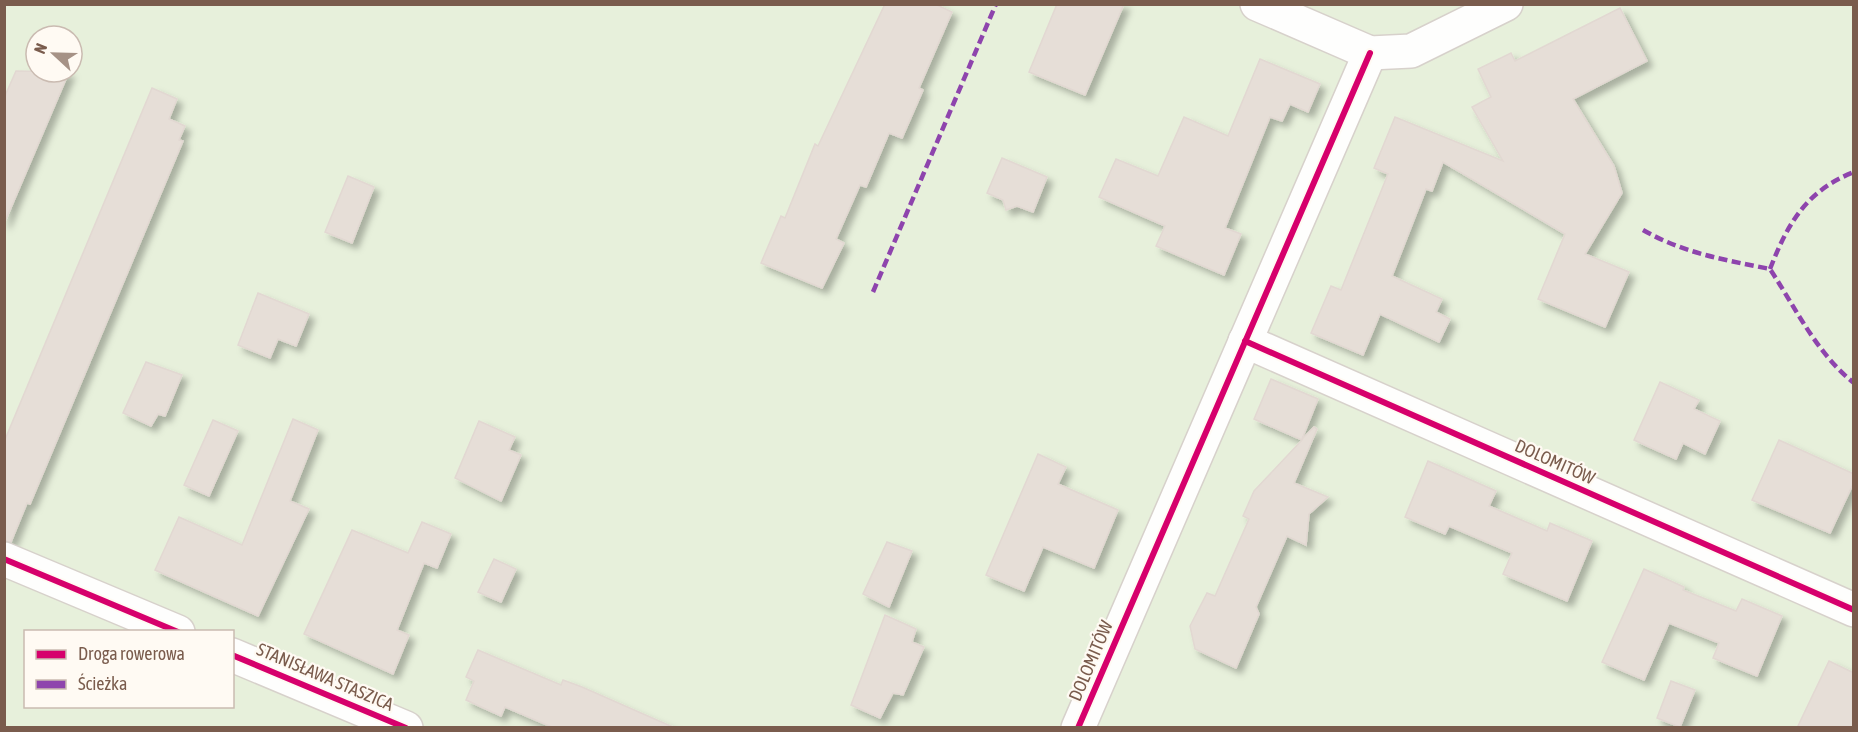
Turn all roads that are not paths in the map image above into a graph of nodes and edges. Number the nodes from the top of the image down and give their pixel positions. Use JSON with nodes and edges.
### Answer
{"nodes":[{"id":1,"x":1257,"y":4,"type":"edge"},
{"id":2,"x":1506,"y":4,"type":"edge"},
{"id":3,"x":1370,"y":53,"type":"junction"},
{"id":4,"x":1245,"y":341,"type":"junction"},
{"id":5,"x":4,"y":559,"type":"edge"},
{"id":6,"x":1854,"y":610,"type":"edge"},
{"id":7,"x":173,"y":630,"type":"edge"},
{"id":8,"x":234,"y":656,"type":"edge"},
{"id":9,"x":406,"y":728,"type":"edge"},
{"id":10,"x":1078,"y":728,"type":"edge"}],
"edges":[{"from":1,"to":3,"type":"street"},
{"from":2,"to":3,"type":"street"},
{"from":3,"to":4,"type":"street","name":"DOLOMITÓW"},
{"from":4,"to":6,"type":"street","name":"DOLOMITÓW"},
{"from":4,"to":10,"type":"street","name":"DOLOMITÓW"},
{"from":5,"to":7,"type":"street"},
{"from":8,"to":9,"type":"street","name":"STANISŁAWA STASZICA"}]}
